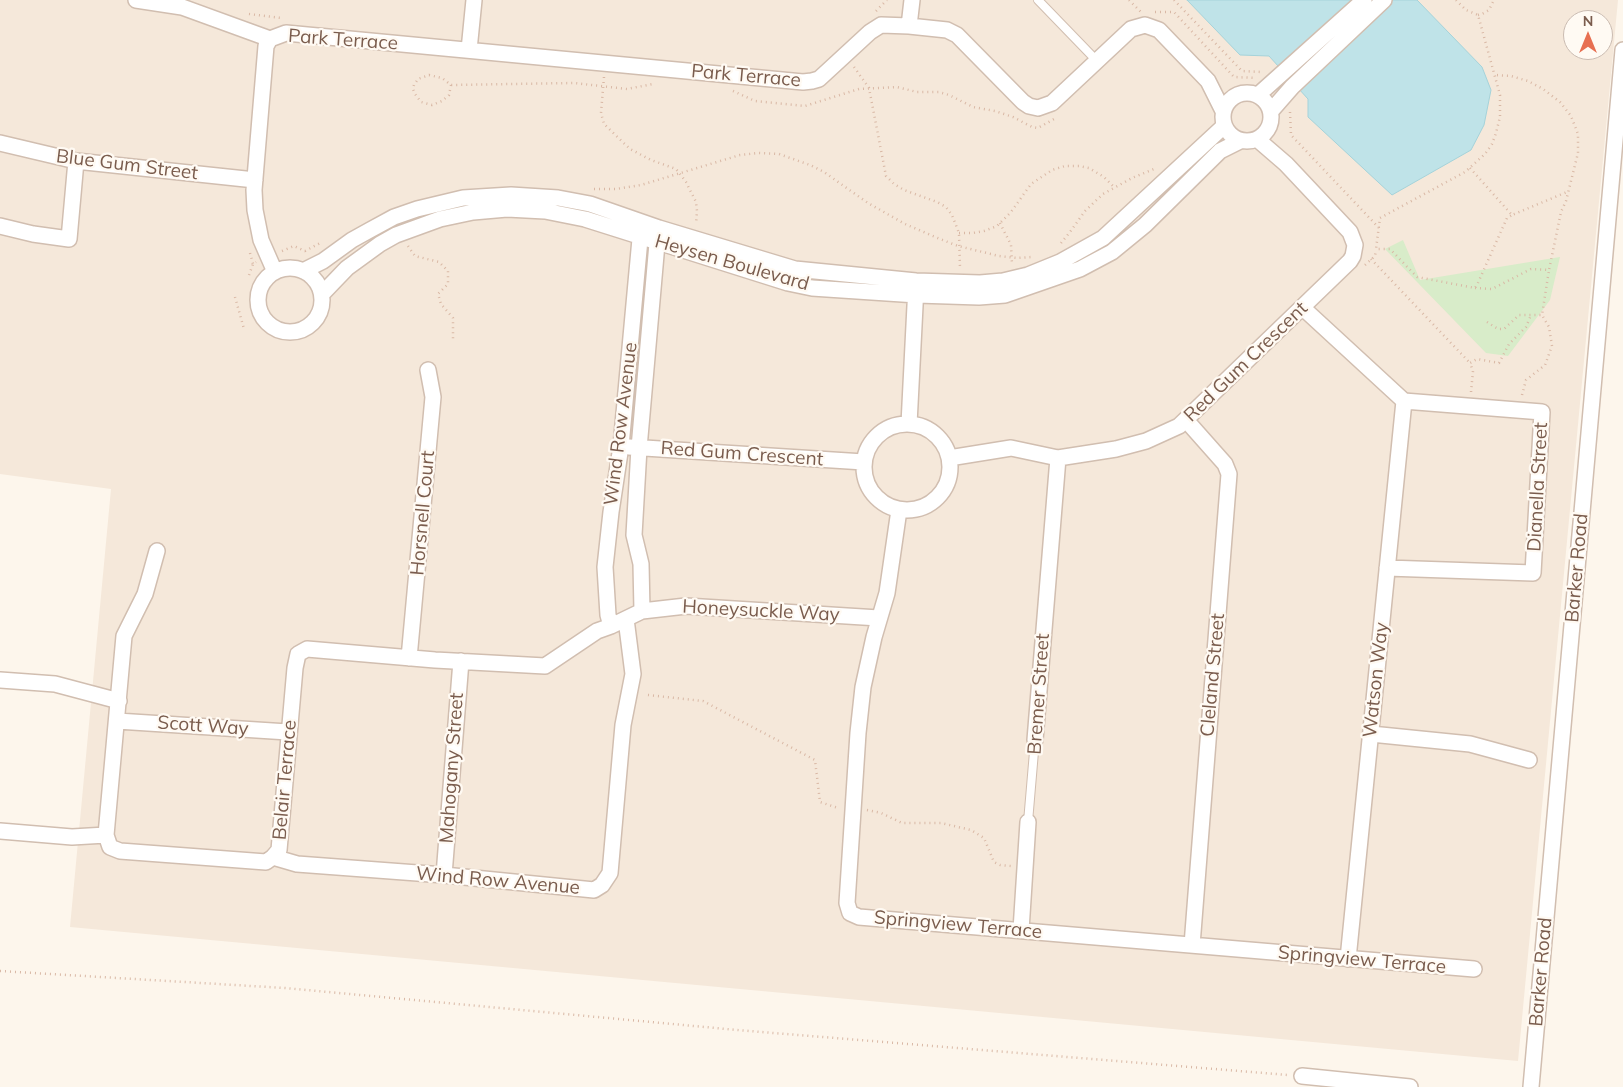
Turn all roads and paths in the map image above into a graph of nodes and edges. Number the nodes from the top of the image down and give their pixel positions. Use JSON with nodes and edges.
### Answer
{"nodes":[{"id":1,"x":136,"y":0,"type":"edge"},
{"id":2,"x":474,"y":0,"type":"edge"},
{"id":3,"x":888,"y":0,"type":"edge"},
{"id":4,"x":912,"y":0,"type":"edge"},
{"id":5,"x":1038,"y":0,"type":"edge"},
{"id":6,"x":1130,"y":0,"type":"edge"},
{"id":7,"x":1174,"y":0,"type":"edge"},
{"id":8,"x":1364,"y":0,"type":"edge"},
{"id":9,"x":1384,"y":0,"type":"edge"},
{"id":10,"x":1456,"y":0,"type":"edge"},
{"id":11,"x":1494,"y":0,"type":"edge"},
{"id":12,"x":242,"y":12,"type":"dead end"},
{"id":13,"x":874,"y":13,"type":"dead end"},
{"id":14,"x":1142,"y":13,"type":"dead end"},
{"id":15,"x":1150,"y":13,"type":"dead end"},
{"id":16,"x":1478,"y":14,"type":"junction"},
{"id":17,"x":286,"y":19,"type":"dead end"},
{"id":18,"x":909,"y":26,"type":"junction"},
{"id":19,"x":270,"y":39,"type":"junction"},
{"id":20,"x":470,"y":50,"type":"junction"},
{"id":21,"x":1623,"y":50,"type":"edge"},
{"id":22,"x":845,"y":54,"type":"junction"},
{"id":23,"x":1097,"y":61,"type":"junction"},
{"id":24,"x":1495,"y":75,"type":"junction"},
{"id":25,"x":1268,"y":77,"type":"junction"},
{"id":26,"x":1209,"y":82,"type":"junction"},
{"id":27,"x":451,"y":85,"type":"joint"},
{"id":28,"x":602,"y":92,"type":"dead end"},
{"id":29,"x":1237,"y":94,"type":"junction"},
{"id":30,"x":1258,"y":95,"type":"junction"},
{"id":31,"x":1290,"y":107,"type":"dead end"},
{"id":32,"x":982,"y":108,"type":"dead end"},
{"id":33,"x":1271,"y":111,"type":"junction"},
{"id":34,"x":1056,"y":117,"type":"dead end"},
{"id":35,"x":1223,"y":119,"type":"junction"},
{"id":36,"x":1263,"y":134,"type":"junction"},
{"id":37,"x":1240,"y":141,"type":"junction"},
{"id":38,"x":0,"y":143,"type":"edge"},
{"id":39,"x":76,"y":161,"type":"junction"},
{"id":40,"x":1160,"y":168,"type":"dead end"},
{"id":41,"x":1470,"y":168,"type":"junction"},
{"id":42,"x":680,"y":174,"type":"junction"},
{"id":43,"x":255,"y":180,"type":"junction"},
{"id":44,"x":1114,"y":187,"type":"junction"},
{"id":45,"x":588,"y":188,"type":"dead end"},
{"id":46,"x":601,"y":190,"type":"junction"},
{"id":47,"x":1568,"y":192,"type":"junction"},
{"id":48,"x":607,"y":195,"type":"dead end"},
{"id":49,"x":1512,"y":215,"type":"junction"},
{"id":50,"x":1000,"y":223,"type":"junction"},
{"id":51,"x":0,"y":226,"type":"edge"},
{"id":52,"x":704,"y":227,"type":"dead end"},
{"id":53,"x":1379,"y":228,"type":"junction"},
{"id":54,"x":641,"y":229,"type":"junction"},
{"id":55,"x":694,"y":231,"type":"junction"},
{"id":56,"x":959,"y":233,"type":"junction"},
{"id":57,"x":658,"y":235,"type":"junction"},
{"id":58,"x":322,"y":242,"type":"dead end"},
{"id":59,"x":408,"y":245,"type":"dead end"},
{"id":60,"x":960,"y":246,"type":"junction"},
{"id":61,"x":1057,"y":246,"type":"dead end"},
{"id":62,"x":1376,"y":249,"type":"junction"},
{"id":63,"x":268,"y":256,"type":"junction"},
{"id":64,"x":1013,"y":258,"type":"junction"},
{"id":65,"x":1371,"y":260,"type":"junction"},
{"id":66,"x":1023,"y":262,"type":"dead end"},
{"id":67,"x":1004,"y":266,"type":"dead end"},
{"id":68,"x":1364,"y":266,"type":"dead end"},
{"id":69,"x":954,"y":268,"type":"dead end"},
{"id":70,"x":1549,"y":270,"type":"junction"},
{"id":71,"x":303,"y":271,"type":"junction"},
{"id":72,"x":275,"y":272,"type":"junction"},
{"id":73,"x":249,"y":275,"type":"dead end"},
{"id":74,"x":916,"y":288,"type":"junction"},
{"id":75,"x":1475,"y":288,"type":"junction"},
{"id":76,"x":322,"y":294,"type":"junction"},
{"id":77,"x":235,"y":297,"type":"dead end"},
{"id":78,"x":1303,"y":308,"type":"junction"},
{"id":79,"x":1531,"y":315,"type":"junction"},
{"id":80,"x":1542,"y":315,"type":"junction"},
{"id":81,"x":1487,"y":322,"type":"dead end"},
{"id":82,"x":244,"y":329,"type":"dead end"},
{"id":83,"x":453,"y":342,"type":"dead end"},
{"id":84,"x":1470,"y":363,"type":"junction"},
{"id":85,"x":428,"y":370,"type":"dead end"},
{"id":86,"x":1526,"y":380,"type":"dead end"},
{"id":87,"x":1471,"y":395,"type":"dead end"},
{"id":88,"x":1404,"y":401,"type":"junction"},
{"id":89,"x":1186,"y":420,"type":"junction"},
{"id":90,"x":909,"y":424,"type":"junction"},
{"id":91,"x":621,"y":446,"type":"junction"},
{"id":92,"x":639,"y":448,"type":"junction"},
{"id":93,"x":949,"y":458,"type":"junction"},
{"id":94,"x":1058,"y":458,"type":"junction"},
{"id":95,"x":864,"y":462,"type":"junction"},
{"id":96,"x":899,"y":510,"type":"junction"},
{"id":97,"x":157,"y":551,"type":"dead end"},
{"id":98,"x":1387,"y":568,"type":"junction"},
{"id":99,"x":642,"y":611,"type":"junction"},
{"id":100,"x":879,"y":618,"type":"junction"},
{"id":101,"x":626,"y":619,"type":"junction"},
{"id":102,"x":610,"y":626,"type":"junction"},
{"id":103,"x":410,"y":658,"type":"junction"},
{"id":104,"x":460,"y":661,"type":"junction"},
{"id":105,"x":0,"y":680,"type":"edge"},
{"id":106,"x":648,"y":695,"type":"dead end"},
{"id":107,"x":119,"y":701,"type":"junction"},
{"id":108,"x":117,"y":720,"type":"junction"},
{"id":109,"x":288,"y":732,"type":"junction"},
{"id":110,"x":1371,"y":734,"type":"junction"},
{"id":111,"x":1036,"y":740,"type":"joint"},
{"id":112,"x":1529,"y":760,"type":"dead end"},
{"id":113,"x":840,"y":809,"type":"dead end"},
{"id":114,"x":867,"y":810,"type":"dead end"},
{"id":115,"x":1028,"y":822,"type":"joint"},
{"id":116,"x":0,"y":831,"type":"edge"},
{"id":117,"x":106,"y":835,"type":"junction"},
{"id":118,"x":273,"y":857,"type":"junction"},
{"id":119,"x":1025,"y":868,"type":"junction"},
{"id":120,"x":444,"y":875,"type":"junction"},
{"id":121,"x":1021,"y":930,"type":"junction"},
{"id":122,"x":1192,"y":945,"type":"junction"},
{"id":123,"x":1348,"y":959,"type":"junction"},
{"id":124,"x":1474,"y":969,"type":"dead end"},
{"id":125,"x":0,"y":971,"type":"edge"},
{"id":126,"x":1302,"y":1076,"type":"joint"},
{"id":127,"x":1410,"y":1087,"type":"edge"},
{"id":128,"x":1531,"y":1087,"type":"edge"}],
"edges":[{"from":1,"to":19,"type":"street","name":"Park Terrace"},
{"from":2,"to":20,"type":"street"},
{"from":3,"to":13,"type":"path"},
{"from":4,"to":18,"type":"street"},
{"from":5,"to":23,"type":"lane"},
{"from":6,"to":14,"type":"path"},
{"from":7,"to":25,"type":"path"},
{"from":8,"to":25,"type":"street"},
{"from":9,"to":33,"type":"street"},
{"from":10,"to":16,"type":"path"},
{"from":11,"to":16,"type":"path"},
{"from":12,"to":17,"type":"path"},
{"from":15,"to":25,"type":"path"},
{"from":16,"to":24,"type":"path"},
{"from":18,"to":22,"type":"street","name":"Park Terrace"},
{"from":18,"to":23,"type":"street","name":"Park Terrace"},
{"from":19,"to":20,"type":"street","name":"Park Terrace"},
{"from":19,"to":43,"type":"street","name":"Park Terrace"},
{"from":20,"to":22,"type":"street","name":"Park Terrace"},
{"from":21,"to":128,"type":"street","name":"Barker Road"},
{"from":22,"to":56,"type":"path"},
{"from":23,"to":26,"type":"street","name":"Park Terrace"},
{"from":24,"to":41,"type":"path"},
{"from":24,"to":47,"type":"path"},
{"from":25,"to":30,"type":"street"},
{"from":26,"to":29,"type":"street"},
{"from":26,"to":35,"type":"street"},
{"from":27,"to":27,"type":"path"},
{"from":28,"to":42,"type":"path"},
{"from":29,"to":30,"type":"street"},
{"from":29,"to":35,"type":"street"},
{"from":30,"to":33,"type":"street"},
{"from":31,"to":53,"type":"path"},
{"from":32,"to":34,"type":"path"},
{"from":33,"to":36,"type":"street"},
{"from":35,"to":37,"type":"street"},
{"from":35,"to":74,"type":"street","name":"Heysen Boulevard"},
{"from":36,"to":37,"type":"street"},
{"from":36,"to":78,"type":"street","name":"Red Gum Crescent"},
{"from":37,"to":74,"type":"street","name":"Heysen Boulevard"},
{"from":38,"to":39,"type":"street","name":"Blue Gum Street"},
{"from":39,"to":43,"type":"street","name":"Blue Gum Street"},
{"from":39,"to":51,"type":"street"},
{"from":40,"to":44,"type":"path"},
{"from":41,"to":49,"type":"path"},
{"from":41,"to":53,"type":"path"},
{"from":42,"to":46,"type":"path"},
{"from":42,"to":55,"type":"path"},
{"from":42,"to":60,"type":"path"},
{"from":43,"to":63,"type":"street","name":"Park Terrace"},
{"from":44,"to":50,"type":"path"},
{"from":44,"to":61,"type":"path"},
{"from":45,"to":46,"type":"path"},
{"from":46,"to":48,"type":"path"},
{"from":47,"to":49,"type":"path"},
{"from":47,"to":70,"type":"path"},
{"from":49,"to":75,"type":"path"},
{"from":50,"to":56,"type":"path"},
{"from":50,"to":64,"type":"path"},
{"from":52,"to":55,"type":"path"},
{"from":53,"to":62,"type":"path"},
{"from":54,"to":57,"type":"street","name":"Heysen Boulevard"},
{"from":54,"to":71,"type":"street","name":"Heysen Boulevard"},
{"from":54,"to":76,"type":"street","name":"Heysen Boulevard"},
{"from":54,"to":91,"type":"street","name":"Wind Row Avenue"},
{"from":55,"to":57,"type":"street","name":"Heysen Boulevard"},
{"from":55,"to":74,"type":"street","name":"Heysen Boulevard"},
{"from":56,"to":60,"type":"path"},
{"from":57,"to":74,"type":"street","name":"Heysen Boulevard"},
{"from":57,"to":92,"type":"street","name":"Wind Row Avenue"},
{"from":58,"to":63,"type":"path"},
{"from":59,"to":83,"type":"path"},
{"from":60,"to":64,"type":"path"},
{"from":60,"to":69,"type":"path"},
{"from":62,"to":65,"type":"path"},
{"from":62,"to":75,"type":"path"},
{"from":63,"to":72,"type":"street","name":"Park Terrace"},
{"from":63,"to":73,"type":"path"},
{"from":64,"to":66,"type":"path"},
{"from":64,"to":67,"type":"path"},
{"from":65,"to":68,"type":"path"},
{"from":65,"to":84,"type":"path"},
{"from":70,"to":75,"type":"path"},
{"from":70,"to":80,"type":"path"},
{"from":71,"to":72,"type":"street"},
{"from":71,"to":76,"type":"street"},
{"from":72,"to":76,"type":"street"},
{"from":74,"to":90,"type":"street"},
{"from":77,"to":82,"type":"path"},
{"from":78,"to":88,"type":"street"},
{"from":78,"to":89,"type":"street","name":"Red Gum Crescent"},
{"from":79,"to":80,"type":"path"},
{"from":79,"to":81,"type":"path"},
{"from":79,"to":84,"type":"path"},
{"from":80,"to":86,"type":"path"},
{"from":84,"to":87,"type":"path"},
{"from":85,"to":103,"type":"street","name":"Horsnell Court"},
{"from":88,"to":98,"type":"street","name":"Watson Way"},
{"from":88,"to":98,"type":"street","name":"Dianella Street"},
{"from":89,"to":94,"type":"street","name":"Red Gum Crescent"},
{"from":89,"to":122,"type":"street","name":"Cleland Street"},
{"from":90,"to":93,"type":"street"},
{"from":90,"to":95,"type":"street"},
{"from":91,"to":92,"type":"street","name":"Red Gum Crescent"},
{"from":91,"to":102,"type":"street","name":"Wind Row Avenue"},
{"from":92,"to":95,"type":"street","name":"Red Gum Crescent"},
{"from":92,"to":99,"type":"street","name":"Wind Row Avenue"},
{"from":93,"to":94,"type":"street","name":"Red Gum Crescent"},
{"from":93,"to":96,"type":"street"},
{"from":94,"to":111,"type":"street","name":"Bremer Street"},
{"from":95,"to":96,"type":"street"},
{"from":96,"to":100,"type":"street","name":"Springview Terrace"},
{"from":97,"to":107,"type":"street"},
{"from":98,"to":110,"type":"street","name":"Watson Way"},
{"from":99,"to":100,"type":"street","name":"Honeysuckle Way"},
{"from":99,"to":101,"type":"street","name":"Belair Terrace"},
{"from":100,"to":121,"type":"street","name":"Springview Terrace"},
{"from":101,"to":102,"type":"street","name":"Belair Terrace"},
{"from":101,"to":120,"type":"street","name":"Wind Row Avenue"},
{"from":102,"to":104,"type":"street","name":"Belair Terrace"},
{"from":103,"to":104,"type":"street","name":"Belair Terrace"},
{"from":103,"to":109,"type":"street","name":"Belair Terrace"},
{"from":104,"to":120,"type":"street","name":"Mahogany Street"},
{"from":105,"to":107,"type":"street"},
{"from":106,"to":113,"type":"path"},
{"from":107,"to":108,"type":"street"},
{"from":108,"to":109,"type":"street","name":"Scott Way"},
{"from":108,"to":117,"type":"street"},
{"from":109,"to":118,"type":"street","name":"Belair Terrace"},
{"from":110,"to":112,"type":"street"},
{"from":110,"to":123,"type":"street","name":"Watson Way"},
{"from":111,"to":115,"type":"lane","name":"Bremer Street"},
{"from":114,"to":119,"type":"path"},
{"from":115,"to":119,"type":"street","name":"Bremer Street"},
{"from":116,"to":117,"type":"street"},
{"from":117,"to":118,"type":"street","name":"Belair Terrace"},
{"from":118,"to":120,"type":"street","name":"Wind Row Avenue"},
{"from":119,"to":121,"type":"street","name":"Bremer Street"},
{"from":121,"to":122,"type":"street","name":"Springview Terrace"},
{"from":122,"to":123,"type":"street","name":"Springview Terrace"},
{"from":123,"to":124,"type":"street","name":"Springview Terrace"},
{"from":125,"to":126,"type":"path"},
{"from":126,"to":127,"type":"street"}]}
